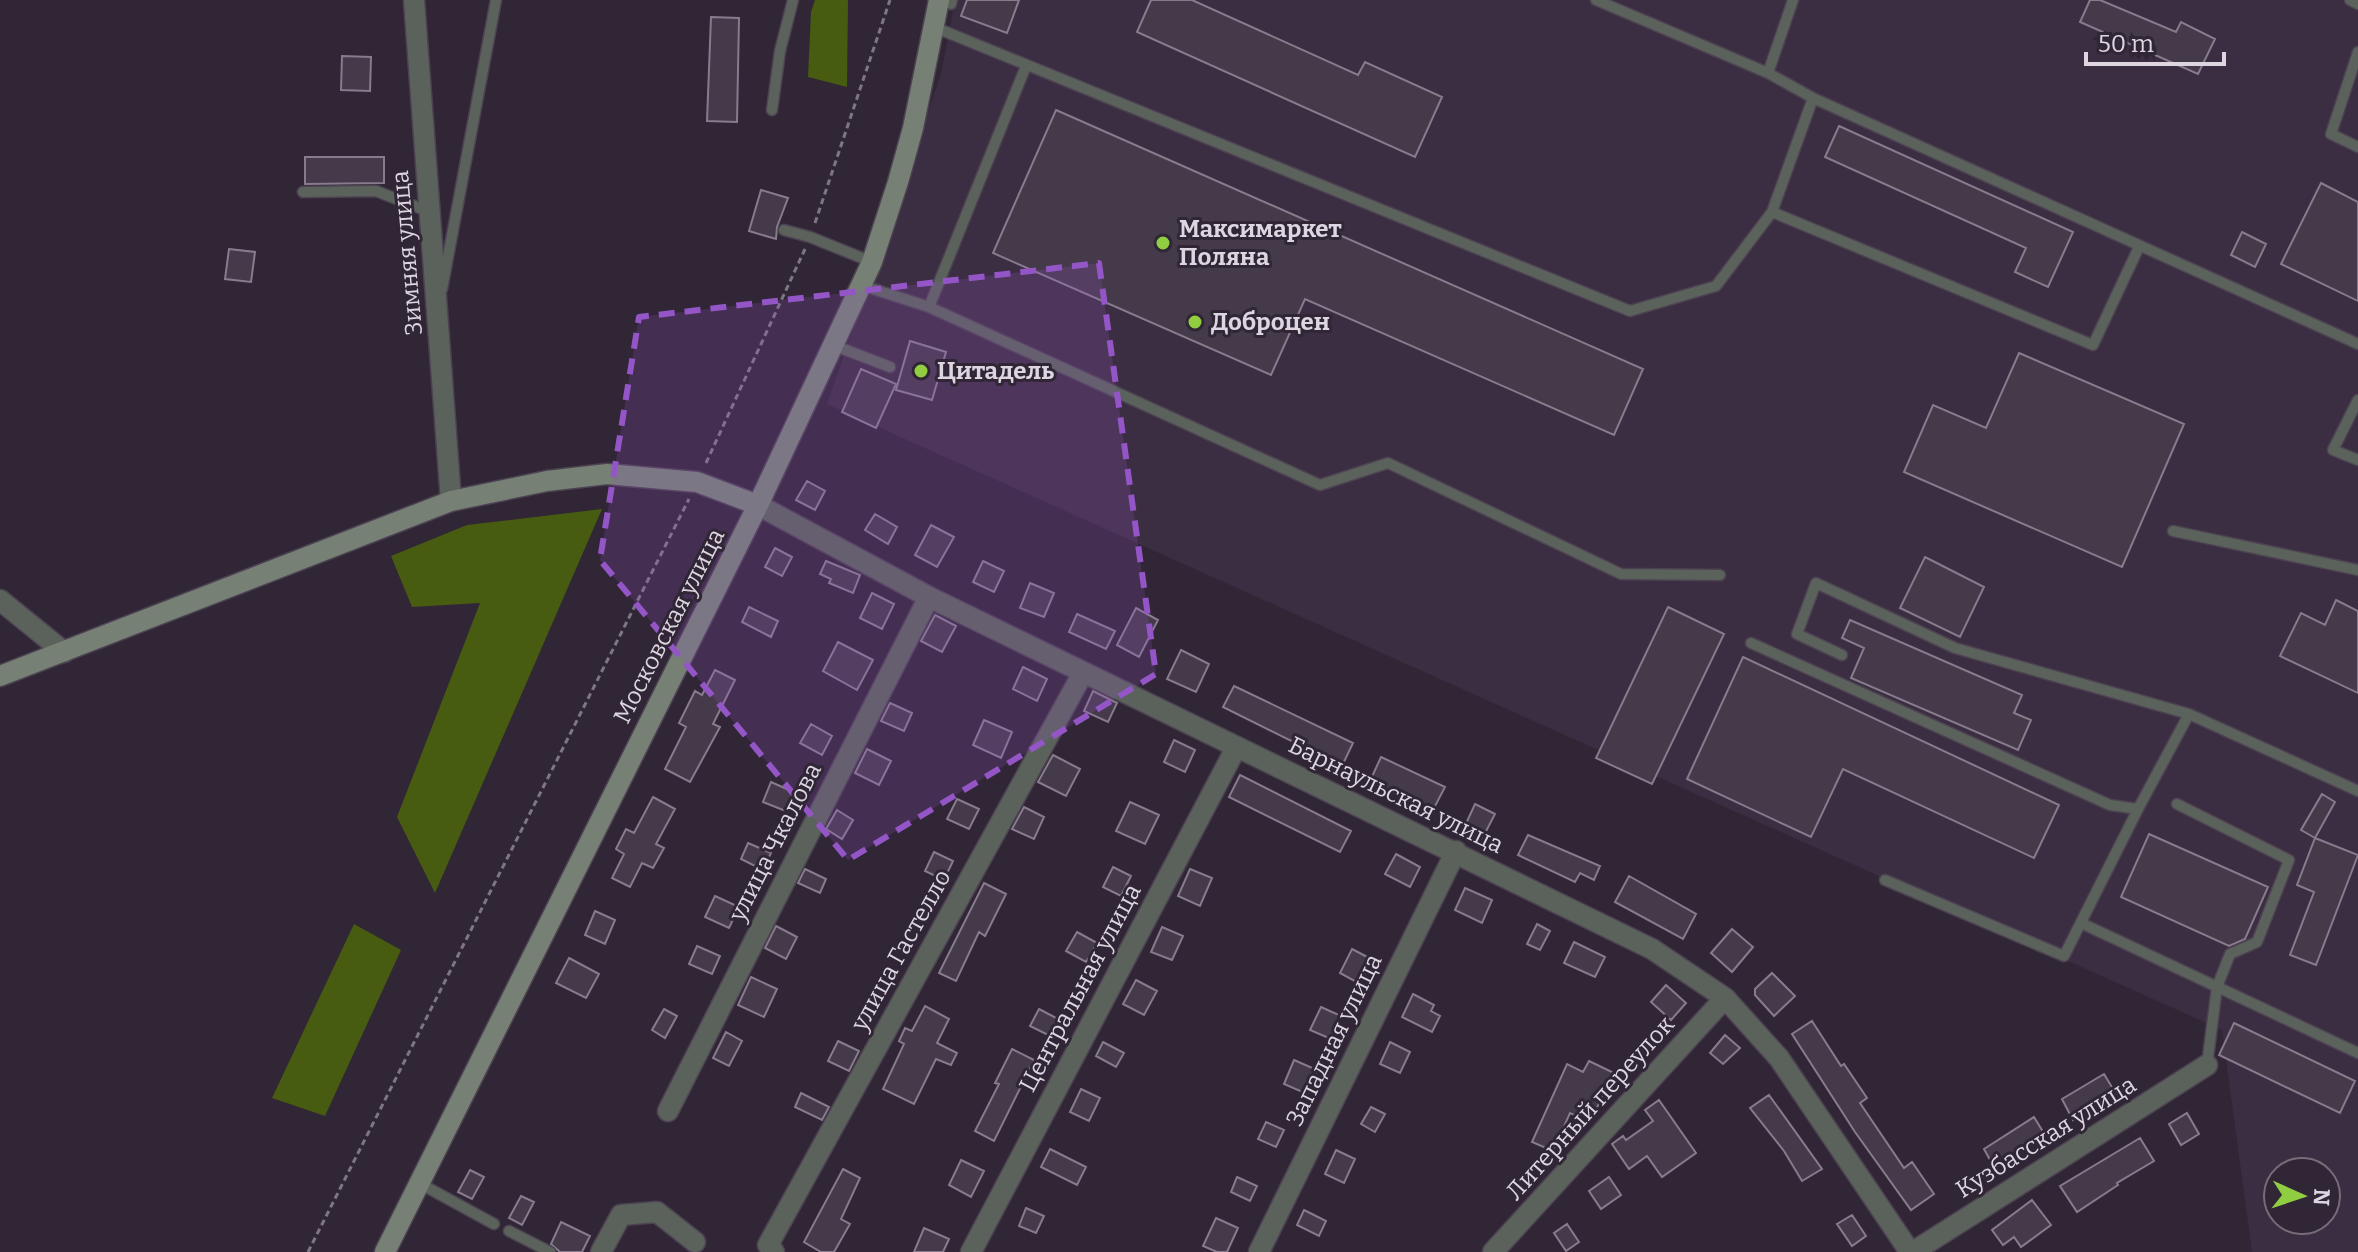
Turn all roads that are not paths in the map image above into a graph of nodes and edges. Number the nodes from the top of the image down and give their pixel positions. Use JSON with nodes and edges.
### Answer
{"nodes":[{"id":1,"x":414,"y":0,"type":"edge"},
{"id":2,"x":496,"y":0,"type":"edge"},
{"id":3,"x":793,"y":0,"type":"edge"},
{"id":4,"x":1596,"y":0,"type":"edge"},
{"id":5,"x":1793,"y":0,"type":"edge"},
{"id":6,"x":2350,"y":0,"type":"edge"},
{"id":7,"x":947,"y":1,"type":"edge"},
{"id":8,"x":2358,"y":4,"type":"edge"},
{"id":9,"x":934,"y":27,"type":"junction"},
{"id":10,"x":2358,"y":52,"type":"edge"},
{"id":11,"x":1026,"y":66,"type":"junction"},
{"id":12,"x":1768,"y":73,"type":"junction"},
{"id":13,"x":1813,"y":98,"type":"junction"},
{"id":14,"x":772,"y":110,"type":"dead end"},
{"id":15,"x":2358,"y":147,"type":"edge"},
{"id":16,"x":303,"y":192,"type":"dead end"},
{"id":17,"x":430,"y":212,"type":"junction"},
{"id":18,"x":1772,"y":212,"type":"junction"},
{"id":19,"x":784,"y":230,"type":"dead end"},
{"id":20,"x":2139,"y":247,"type":"junction"},
{"id":21,"x":872,"y":262,"type":"junction"},
{"id":22,"x":861,"y":285,"type":"junction"},
{"id":23,"x":438,"y":307,"type":"junction"},
{"id":24,"x":929,"y":307,"type":"junction"},
{"id":25,"x":2358,"y":344,"type":"edge"},
{"id":26,"x":833,"y":345,"type":"junction"},
{"id":27,"x":890,"y":367,"type":"dead end"},
{"id":28,"x":2358,"y":400,"type":"edge"},
{"id":29,"x":2358,"y":460,"type":"edge"},
{"id":30,"x":451,"y":501,"type":"junction"},
{"id":31,"x":758,"y":505,"type":"junction"},
{"id":32,"x":2173,"y":531,"type":"dead end"},
{"id":33,"x":2358,"y":570,"type":"edge"},
{"id":34,"x":1720,"y":575,"type":"dead end"},
{"id":35,"x":929,"y":597,"type":"junction"},
{"id":36,"x":0,"y":600,"type":"edge"},
{"id":37,"x":1751,"y":643,"type":"dead end"},
{"id":38,"x":64,"y":652,"type":"junction"},
{"id":39,"x":1842,"y":655,"type":"dead end"},
{"id":40,"x":1083,"y":673,"type":"junction"},
{"id":41,"x":0,"y":676,"type":"edge"},
{"id":42,"x":2189,"y":714,"type":"junction"},
{"id":43,"x":1236,"y":748,"type":"junction"},
{"id":44,"x":2358,"y":791,"type":"edge"},
{"id":45,"x":2177,"y":804,"type":"dead end"},
{"id":46,"x":2138,"y":809,"type":"junction"},
{"id":47,"x":1456,"y":851,"type":"junction"},
{"id":48,"x":1885,"y":880,"type":"dead end"},
{"id":49,"x":2081,"y":923,"type":"junction"},
{"id":50,"x":2217,"y":987,"type":"junction"},
{"id":51,"x":1725,"y":998,"type":"junction"},
{"id":52,"x":2358,"y":1053,"type":"edge"},
{"id":53,"x":2207,"y":1065,"type":"joint"},
{"id":54,"x":668,"y":1111,"type":"dead end"},
{"id":55,"x":419,"y":1183,"type":"junction"},
{"id":56,"x":494,"y":1224,"type":"dead end"},
{"id":57,"x":509,"y":1231,"type":"dead end"},
{"id":58,"x":695,"y":1242,"type":"dead end"},
{"id":59,"x":385,"y":1252,"type":"edge"},
{"id":60,"x":550,"y":1252,"type":"edge"},
{"id":61,"x":601,"y":1252,"type":"edge"},
{"id":62,"x":774,"y":1252,"type":"edge"},
{"id":63,"x":971,"y":1252,"type":"edge"},
{"id":64,"x":1259,"y":1252,"type":"edge"},
{"id":65,"x":1493,"y":1252,"type":"edge"},
{"id":66,"x":1912,"y":1252,"type":"edge"}],
"edges":[{"from":1,"to":17,"type":"street","name":"Зимняя улица"},
{"from":2,"to":23,"type":"lane"},
{"from":3,"to":14,"type":"lane"},
{"from":4,"to":12,"type":"lane"},
{"from":5,"to":12,"type":"lane"},
{"from":6,"to":8,"type":"lane"},
{"from":7,"to":9,"type":"main road","name":"Московская улица"},
{"from":9,"to":11,"type":"lane"},
{"from":9,"to":21,"type":"main road","name":"Московская улица"},
{"from":10,"to":15,"type":"lane"},
{"from":11,"to":18,"type":"lane"},
{"from":11,"to":24,"type":"lane"},
{"from":12,"to":13,"type":"lane"},
{"from":13,"to":18,"type":"lane"},
{"from":13,"to":20,"type":"lane"},
{"from":16,"to":17,"type":"lane"},
{"from":17,"to":23,"type":"street","name":"Зимняя улица"},
{"from":18,"to":20,"type":"lane"},
{"from":19,"to":21,"type":"lane"},
{"from":20,"to":25,"type":"lane"},
{"from":21,"to":22,"type":"main road","name":"Московская улица"},
{"from":22,"to":24,"type":"lane"},
{"from":22,"to":26,"type":"main road","name":"Московская улица"},
{"from":23,"to":30,"type":"street","name":"Зимняя улица"},
{"from":24,"to":34,"type":"lane"},
{"from":26,"to":27,"type":"lane"},
{"from":26,"to":31,"type":"main road","name":"Московская улица"},
{"from":28,"to":29,"type":"lane"},
{"from":30,"to":31,"type":"main road"},
{"from":30,"to":38,"type":"main road"},
{"from":31,"to":35,"type":"street","name":"Барнаульская улица"},
{"from":31,"to":55,"type":"main road","name":"Московская улица"},
{"from":32,"to":33,"type":"lane"},
{"from":35,"to":40,"type":"street","name":"Барнаульская улица"},
{"from":35,"to":54,"type":"street","name":"улица Чкалова"},
{"from":36,"to":38,"type":"street"},
{"from":37,"to":46,"type":"lane"},
{"from":38,"to":41,"type":"main road"},
{"from":39,"to":42,"type":"lane"},
{"from":40,"to":43,"type":"street","name":"Барнаульская улица"},
{"from":40,"to":62,"type":"street","name":"улица Гастелло"},
{"from":42,"to":44,"type":"lane"},
{"from":42,"to":46,"type":"lane"},
{"from":43,"to":47,"type":"street","name":"Барнаульская улица"},
{"from":43,"to":63,"type":"street","name":"Центральная улица"},
{"from":45,"to":50,"type":"lane"},
{"from":46,"to":49,"type":"lane"},
{"from":47,"to":51,"type":"street","name":"Барнаульская улица"},
{"from":47,"to":64,"type":"street","name":"Западная улица"},
{"from":48,"to":49,"type":"lane"},
{"from":49,"to":50,"type":"lane"},
{"from":50,"to":52,"type":"lane"},
{"from":50,"to":53,"type":"lane"},
{"from":51,"to":65,"type":"street","name":"Литерный переулок"},
{"from":51,"to":66,"type":"street","name":"Барнаульская улица"},
{"from":53,"to":66,"type":"street","name":"Кузбасская улица"},
{"from":55,"to":56,"type":"lane"},
{"from":55,"to":59,"type":"main road","name":"Московская улица"},
{"from":57,"to":60,"type":"lane"},
{"from":58,"to":61,"type":"street"}]}
